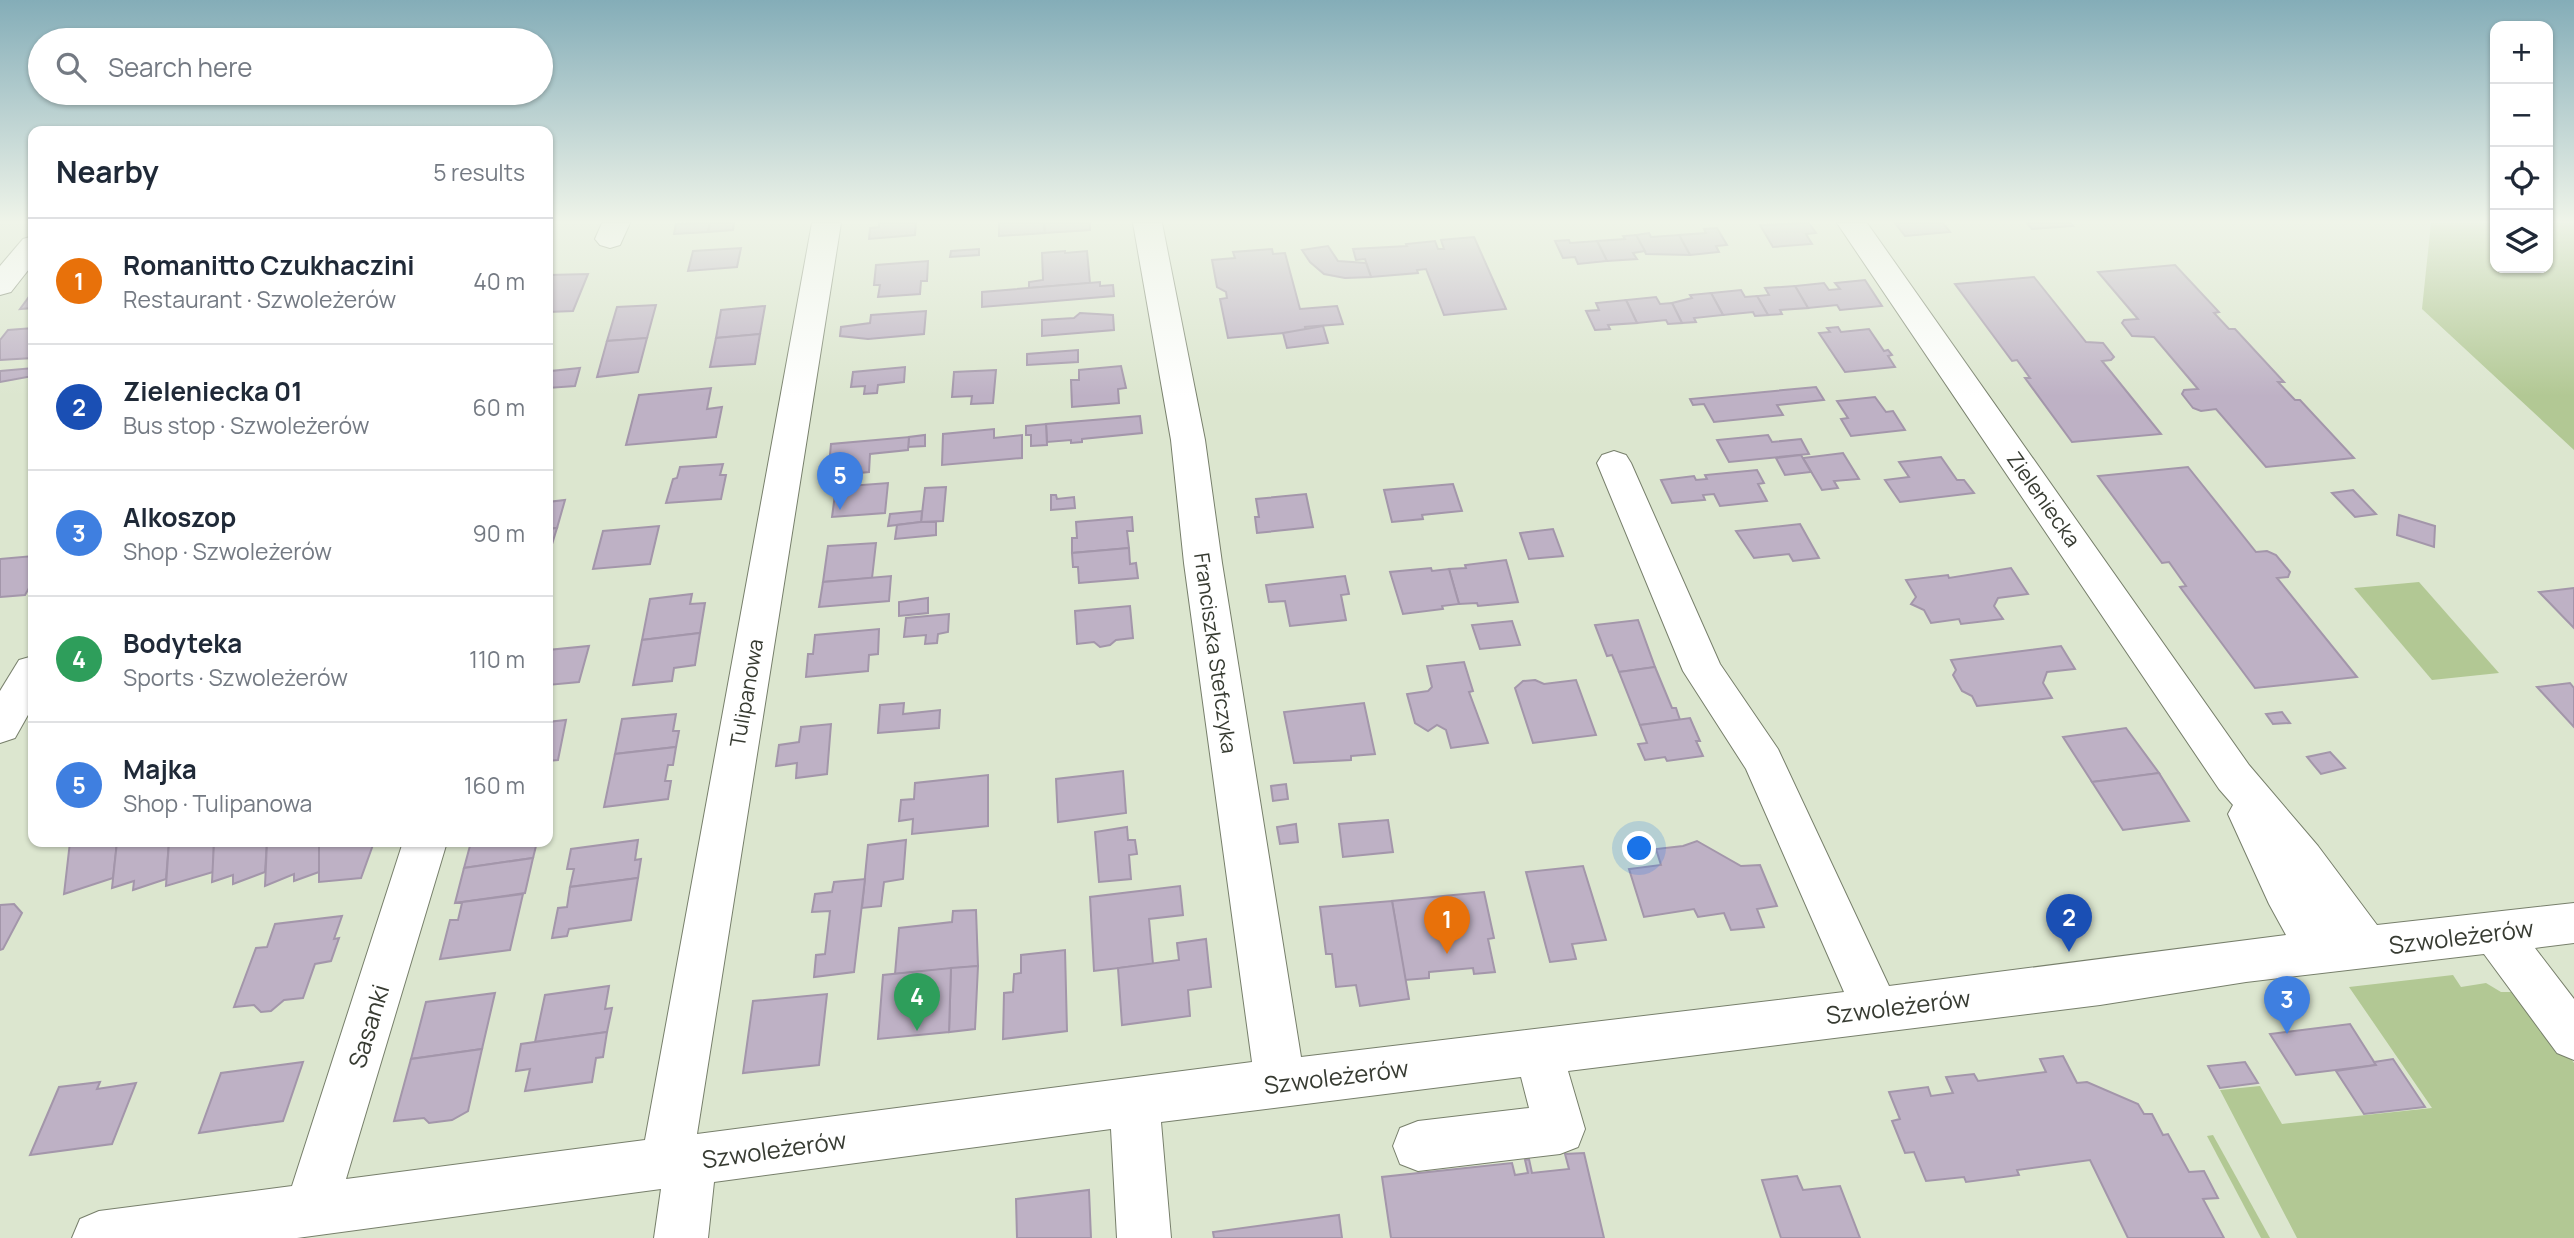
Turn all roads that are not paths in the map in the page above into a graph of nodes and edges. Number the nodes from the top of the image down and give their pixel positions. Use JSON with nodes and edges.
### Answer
{"nodes":[{"id":1,"x":816,"y":281,"type":"edge"},
{"id":2,"x":1158,"y":281,"type":"edge"},
{"id":3,"x":1892,"y":281,"type":"edge"},
{"id":4,"x":1614,"y":463,"type":"dead end"},
{"id":5,"x":28,"y":679,"type":"edge"},
{"id":6,"x":0,"y":726,"type":"edge"},
{"id":7,"x":2234,"y":777,"type":"junction"},
{"id":8,"x":423,"y":847,"type":"edge"},
{"id":9,"x":2574,"y":923,"type":"edge"},
{"id":10,"x":2496,"y":933,"type":"junction"},
{"id":11,"x":2366,"y":947,"type":"junction"},
{"id":12,"x":2321,"y":953,"type":"junction"},
{"id":13,"x":1875,"y":1009,"type":"junction"},
{"id":14,"x":2574,"y":1037,"type":"edge"},
{"id":15,"x":1538,"y":1051,"type":"junction"},
{"id":16,"x":1280,"y":1083,"type":"junction"},
{"id":17,"x":1134,"y":1101,"type":"junction"},
{"id":18,"x":1418,"y":1146,"type":"dead end"},
{"id":19,"x":679,"y":1162,"type":"junction"},
{"id":20,"x":280,"y":1221,"type":"edge"},
{"id":21,"x":99,"y":1238,"type":"edge"},
{"id":22,"x":681,"y":1238,"type":"edge"},
{"id":23,"x":1144,"y":1238,"type":"edge"}],
"edges":[{"from":1,"to":19,"type":"street","name":"Tulipanowa"},
{"from":2,"to":16,"type":"street","name":"Franciszka Stefczyka"},
{"from":3,"to":7,"type":"street","name":"Zieleniecka"},
{"from":4,"to":13,"type":"street"},
{"from":5,"to":6,"type":"street"},
{"from":7,"to":11,"type":"street","name":"Zieleniecka"},
{"from":7,"to":12,"type":"street","name":"Zieleniecka"},
{"from":8,"to":20,"type":"street","name":"Sasanki"},
{"from":9,"to":10,"type":"street","name":"Szwoleżerów"},
{"from":10,"to":11,"type":"street","name":"Szwoleżerów"},
{"from":10,"to":14,"type":"street"},
{"from":11,"to":12,"type":"street","name":"Szwoleżerów"},
{"from":12,"to":13,"type":"street","name":"Szwoleżerów"},
{"from":13,"to":15,"type":"street","name":"Szwoleżerów"},
{"from":15,"to":16,"type":"street","name":"Szwoleżerów"},
{"from":15,"to":18,"type":"street"},
{"from":16,"to":17,"type":"street","name":"Szwoleżerów"},
{"from":17,"to":19,"type":"street","name":"Szwoleżerów"},
{"from":17,"to":23,"type":"street"},
{"from":19,"to":20,"type":"street","name":"Szwoleżerów"},
{"from":19,"to":22,"type":"street","name":"Tulipanowa"},
{"from":20,"to":21,"type":"street","name":"Szwoleżerów"}]}
